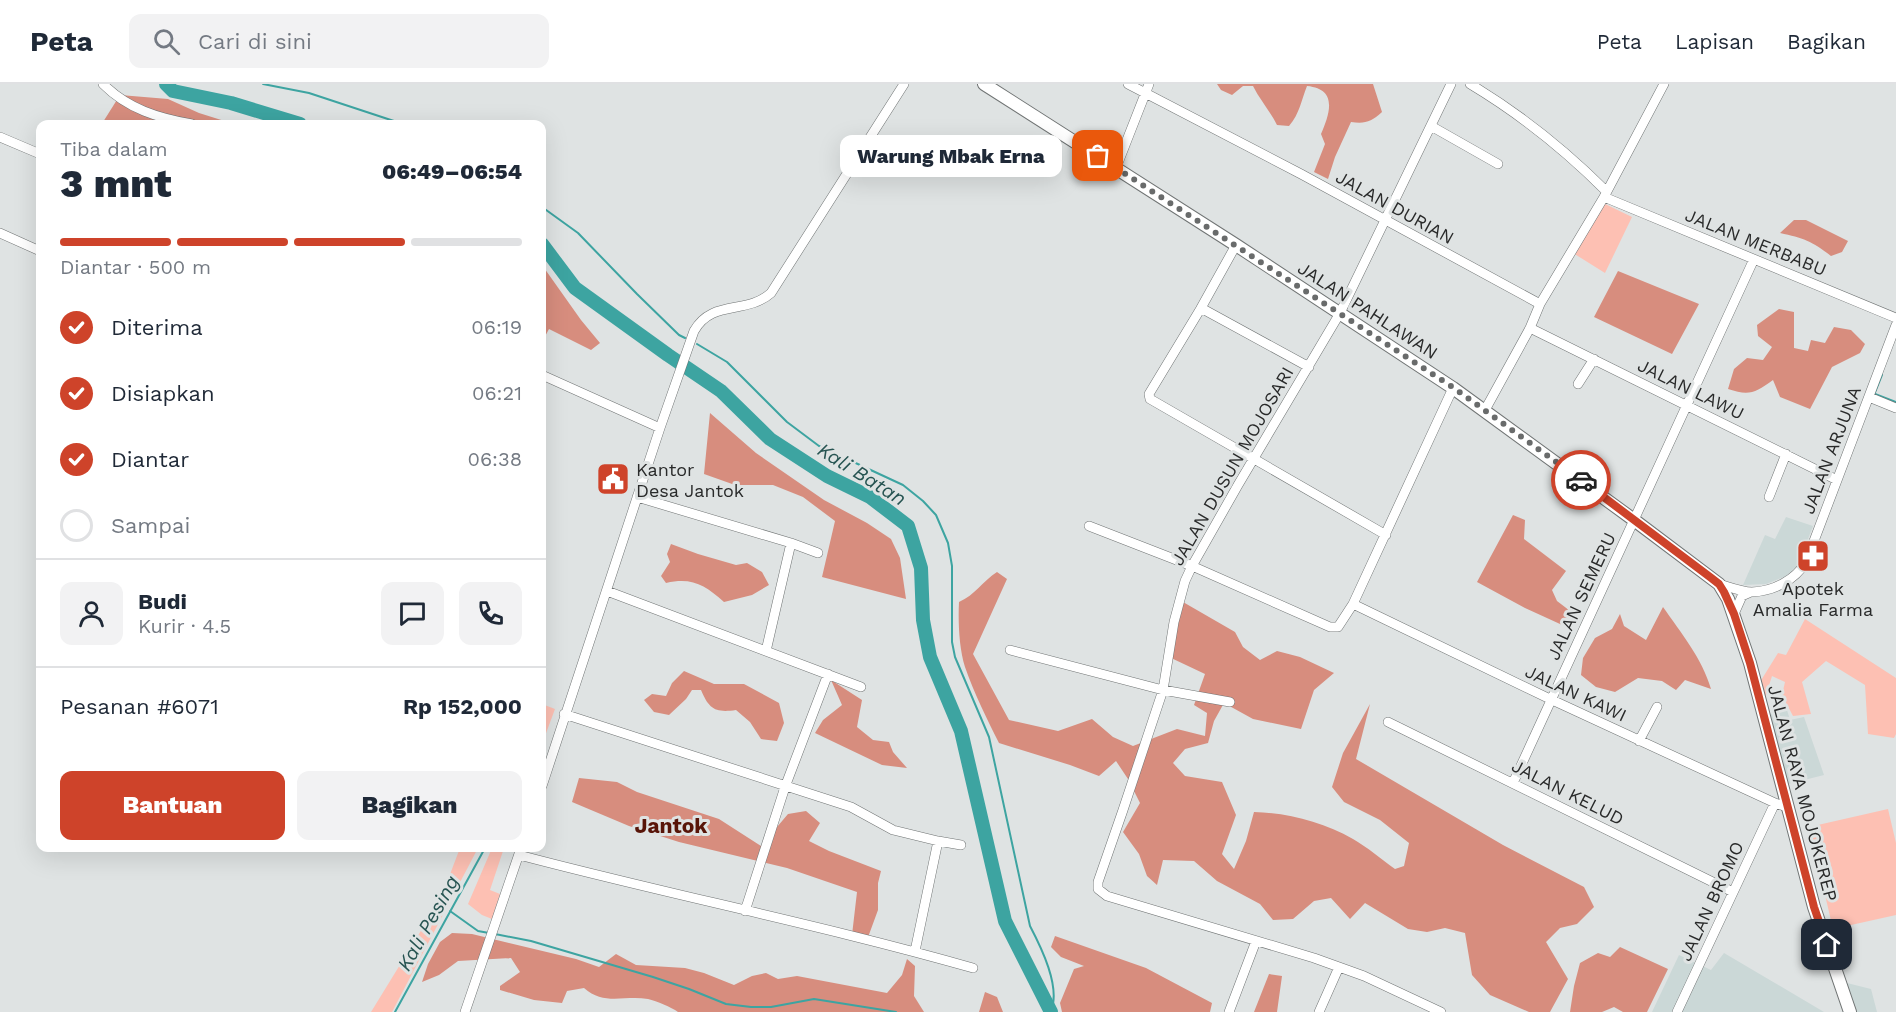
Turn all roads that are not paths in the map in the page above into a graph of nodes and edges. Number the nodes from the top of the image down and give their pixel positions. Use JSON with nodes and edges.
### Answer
{"nodes":[{"id":1,"x":104,"y":84,"type":"edge"},
{"id":2,"x":904,"y":84,"type":"edge"},
{"id":3,"x":984,"y":84,"type":"edge"},
{"id":4,"x":1128,"y":84,"type":"edge"},
{"id":5,"x":1451,"y":84,"type":"edge"},
{"id":6,"x":1470,"y":84,"type":"edge"},
{"id":7,"x":1664,"y":84,"type":"edge"},
{"id":8,"x":1147,"y":89,"type":"edge"},
{"id":9,"x":175,"y":120,"type":"edge"},
{"id":10,"x":1431,"y":126,"type":"junction"},
{"id":11,"x":0,"y":137,"type":"edge"},
{"id":12,"x":36,"y":152,"type":"edge"},
{"id":13,"x":1498,"y":164,"type":"dead end"},
{"id":14,"x":1116,"y":168,"type":"junction"},
{"id":15,"x":1605,"y":194,"type":"junction"},
{"id":16,"x":1385,"y":220,"type":"junction"},
{"id":17,"x":0,"y":233,"type":"edge"},
{"id":18,"x":1236,"y":245,"type":"junction"},
{"id":19,"x":36,"y":249,"type":"edge"},
{"id":20,"x":1754,"y":259,"type":"junction"},
{"id":21,"x":1540,"y":304,"type":"junction"},
{"id":22,"x":1202,"y":308,"type":"junction"},
{"id":23,"x":1340,"y":313,"type":"junction"},
{"id":24,"x":1896,"y":318,"type":"edge"},
{"id":25,"x":1896,"y":325,"type":"edge"},
{"id":26,"x":1530,"y":328,"type":"junction"},
{"id":27,"x":1594,"y":359,"type":"junction"},
{"id":28,"x":1309,"y":367,"type":"junction"},
{"id":29,"x":546,"y":377,"type":"edge"},
{"id":30,"x":1578,"y":384,"type":"dead end"},
{"id":31,"x":1454,"y":388,"type":"junction"},
{"id":32,"x":1872,"y":398,"type":"junction"},
{"id":33,"x":1687,"y":406,"type":"junction"},
{"id":34,"x":1896,"y":408,"type":"edge"},
{"id":35,"x":1485,"y":410,"type":"junction"},
{"id":36,"x":660,"y":428,"type":"junction"},
{"id":37,"x":1786,"y":454,"type":"junction"},
{"id":38,"x":1254,"y":458,"type":"junction"},
{"id":39,"x":1837,"y":480,"type":"junction"},
{"id":40,"x":637,"y":497,"type":"junction"},
{"id":41,"x":1769,"y":497,"type":"dead end"},
{"id":42,"x":1635,"y":520,"type":"junction"},
{"id":43,"x":1089,"y":526,"type":"dead end"},
{"id":44,"x":1386,"y":535,"type":"junction"},
{"id":45,"x":791,"y":543,"type":"junction"},
{"id":46,"x":818,"y":553,"type":"dead end"},
{"id":47,"x":1192,"y":566,"type":"junction"},
{"id":48,"x":1719,"y":584,"type":"junction"},
{"id":49,"x":607,"y":591,"type":"junction"},
{"id":50,"x":1751,"y":592,"type":"junction"},
{"id":51,"x":1353,"y":604,"type":"junction"},
{"id":52,"x":1734,"y":614,"type":"junction"},
{"id":53,"x":1010,"y":650,"type":"dead end"},
{"id":54,"x":766,"y":651,"type":"junction"},
{"id":55,"x":828,"y":674,"type":"junction"},
{"id":56,"x":861,"y":687,"type":"dead end"},
{"id":57,"x":1163,"y":690,"type":"junction"},
{"id":58,"x":1550,"y":699,"type":"junction"},
{"id":59,"x":1230,"y":702,"type":"dead end"},
{"id":60,"x":1657,"y":707,"type":"dead end"},
{"id":61,"x":564,"y":714,"type":"junction"},
{"id":62,"x":1388,"y":722,"type":"dead end"},
{"id":63,"x":1639,"y":741,"type":"junction"},
{"id":64,"x":546,"y":773,"type":"edge"},
{"id":65,"x":1513,"y":783,"type":"junction"},
{"id":66,"x":785,"y":787,"type":"junction"},
{"id":67,"x":1781,"y":805,"type":"junction"},
{"id":68,"x":938,"y":842,"type":"junction"},
{"id":69,"x":961,"y":845,"type":"dead end"},
{"id":70,"x":520,"y":852,"type":"edge"},
{"id":71,"x":524,"y":852,"type":"edge"},
{"id":72,"x":1733,"y":892,"type":"junction"},
{"id":73,"x":746,"y":911,"type":"junction"},
{"id":74,"x":1256,"y":941,"type":"junction"},
{"id":75,"x":915,"y":951,"type":"junction"},
{"id":76,"x":1339,"y":967,"type":"junction"},
{"id":77,"x":973,"y":968,"type":"dead end"},
{"id":78,"x":465,"y":1012,"type":"edge"},
{"id":79,"x":1229,"y":1012,"type":"edge"},
{"id":80,"x":1319,"y":1012,"type":"edge"},
{"id":81,"x":1441,"y":1012,"type":"edge"},
{"id":82,"x":1677,"y":1012,"type":"edge"},
{"id":83,"x":1850,"y":1012,"type":"edge"}],
"edges":[{"from":1,"to":9,"type":"street"},
{"from":2,"to":36,"type":"street"},
{"from":3,"to":14,"type":"main road","name":"JALAN PAHLAWAN"},
{"from":4,"to":8,"type":"street","name":"JALAN DURIAN"},
{"from":5,"to":10,"type":"street","name":"JALAN DUSUN MOJOSARI"},
{"from":6,"to":15,"type":"street"},
{"from":7,"to":15,"type":"street"},
{"from":8,"to":14,"type":"street"},
{"from":8,"to":16,"type":"street","name":"JALAN DURIAN"},
{"from":10,"to":13,"type":"street"},
{"from":10,"to":16,"type":"street","name":"JALAN DUSUN MOJOSARI"},
{"from":11,"to":12,"type":"street"},
{"from":14,"to":18,"type":"main road","name":"JALAN PAHLAWAN"},
{"from":15,"to":20,"type":"street","name":"JALAN MERBABU"},
{"from":15,"to":21,"type":"street"},
{"from":16,"to":21,"type":"street","name":"JALAN DURIAN"},
{"from":16,"to":23,"type":"street","name":"JALAN DUSUN MOJOSARI"},
{"from":17,"to":19,"type":"street"},
{"from":18,"to":22,"type":"street"},
{"from":18,"to":23,"type":"main road","name":"JALAN PAHLAWAN"},
{"from":20,"to":24,"type":"street","name":"JALAN MERBABU"},
{"from":20,"to":33,"type":"street","name":"JALAN SEMERU"},
{"from":21,"to":26,"type":"street"},
{"from":22,"to":28,"type":"street"},
{"from":22,"to":38,"type":"street"},
{"from":23,"to":28,"type":"street","name":"JALAN DUSUN MOJOSARI"},
{"from":23,"to":31,"type":"main road","name":"JALAN PAHLAWAN"},
{"from":25,"to":32,"type":"street","name":"JALAN ARJUNA"},
{"from":26,"to":27,"type":"street","name":"JALAN LAWU"},
{"from":26,"to":35,"type":"street"},
{"from":27,"to":30,"type":"street"},
{"from":27,"to":33,"type":"street","name":"JALAN LAWU"},
{"from":28,"to":38,"type":"street","name":"JALAN DUSUN MOJOSARI"},
{"from":29,"to":36,"type":"street"},
{"from":31,"to":35,"type":"main road","name":"JALAN PAHLAWAN"},
{"from":31,"to":44,"type":"street"},
{"from":32,"to":34,"type":"street"},
{"from":32,"to":39,"type":"street","name":"JALAN ARJUNA"},
{"from":33,"to":37,"type":"street","name":"JALAN LAWU"},
{"from":33,"to":42,"type":"street","name":"JALAN SEMERU"},
{"from":35,"to":42,"type":"main road","name":"JALAN PAHLAWAN"},
{"from":36,"to":40,"type":"street"},
{"from":37,"to":39,"type":"street","name":"JALAN LAWU"},
{"from":37,"to":41,"type":"street"},
{"from":38,"to":44,"type":"street"},
{"from":38,"to":47,"type":"street","name":"JALAN DUSUN MOJOSARI"},
{"from":39,"to":50,"type":"street","name":"JALAN ARJUNA"},
{"from":40,"to":45,"type":"street"},
{"from":40,"to":49,"type":"street"},
{"from":42,"to":48,"type":"main road","name":"JALAN PAHLAWAN"},
{"from":42,"to":58,"type":"street","name":"JALAN SEMERU"},
{"from":43,"to":47,"type":"street"},
{"from":44,"to":51,"type":"street"},
{"from":45,"to":46,"type":"street"},
{"from":45,"to":54,"type":"street"},
{"from":47,"to":51,"type":"street"},
{"from":47,"to":57,"type":"street","name":"JALAN DUSUN MOJOSARI"},
{"from":48,"to":50,"type":"street","name":"JALAN ARJUNA"},
{"from":48,"to":52,"type":"main road","name":"JALAN RAYA MOJOKEREP"},
{"from":49,"to":54,"type":"street"},
{"from":49,"to":61,"type":"street"},
{"from":50,"to":52,"type":"street"},
{"from":51,"to":58,"type":"street","name":"JALAN KAWI"},
{"from":52,"to":67,"type":"main road","name":"JALAN RAYA MOJOKEREP"},
{"from":53,"to":57,"type":"street"},
{"from":54,"to":55,"type":"street"},
{"from":55,"to":56,"type":"street"},
{"from":55,"to":66,"type":"street"},
{"from":57,"to":59,"type":"street"},
{"from":57,"to":74,"type":"street","name":"JALAN DUSUN MOJOSARI"},
{"from":58,"to":63,"type":"street","name":"JALAN KAWI"},
{"from":58,"to":65,"type":"street","name":"JALAN SEMERU"},
{"from":60,"to":63,"type":"street"},
{"from":61,"to":64,"type":"street"},
{"from":61,"to":66,"type":"street"},
{"from":62,"to":65,"type":"street","name":"JALAN KELUD"},
{"from":63,"to":67,"type":"street","name":"JALAN KAWI"},
{"from":65,"to":72,"type":"street","name":"JALAN KELUD"},
{"from":66,"to":68,"type":"street"},
{"from":66,"to":73,"type":"street"},
{"from":67,"to":72,"type":"street","name":"JALAN BROMO"},
{"from":67,"to":83,"type":"main road","name":"JALAN RAYA MOJOKEREP"},
{"from":68,"to":69,"type":"street"},
{"from":68,"to":75,"type":"street"},
{"from":70,"to":78,"type":"street"},
{"from":71,"to":73,"type":"street"},
{"from":72,"to":82,"type":"street","name":"JALAN BROMO"},
{"from":73,"to":75,"type":"street"},
{"from":74,"to":76,"type":"street"},
{"from":74,"to":79,"type":"street"},
{"from":75,"to":77,"type":"street"},
{"from":76,"to":80,"type":"street"},
{"from":76,"to":81,"type":"street"}]}
